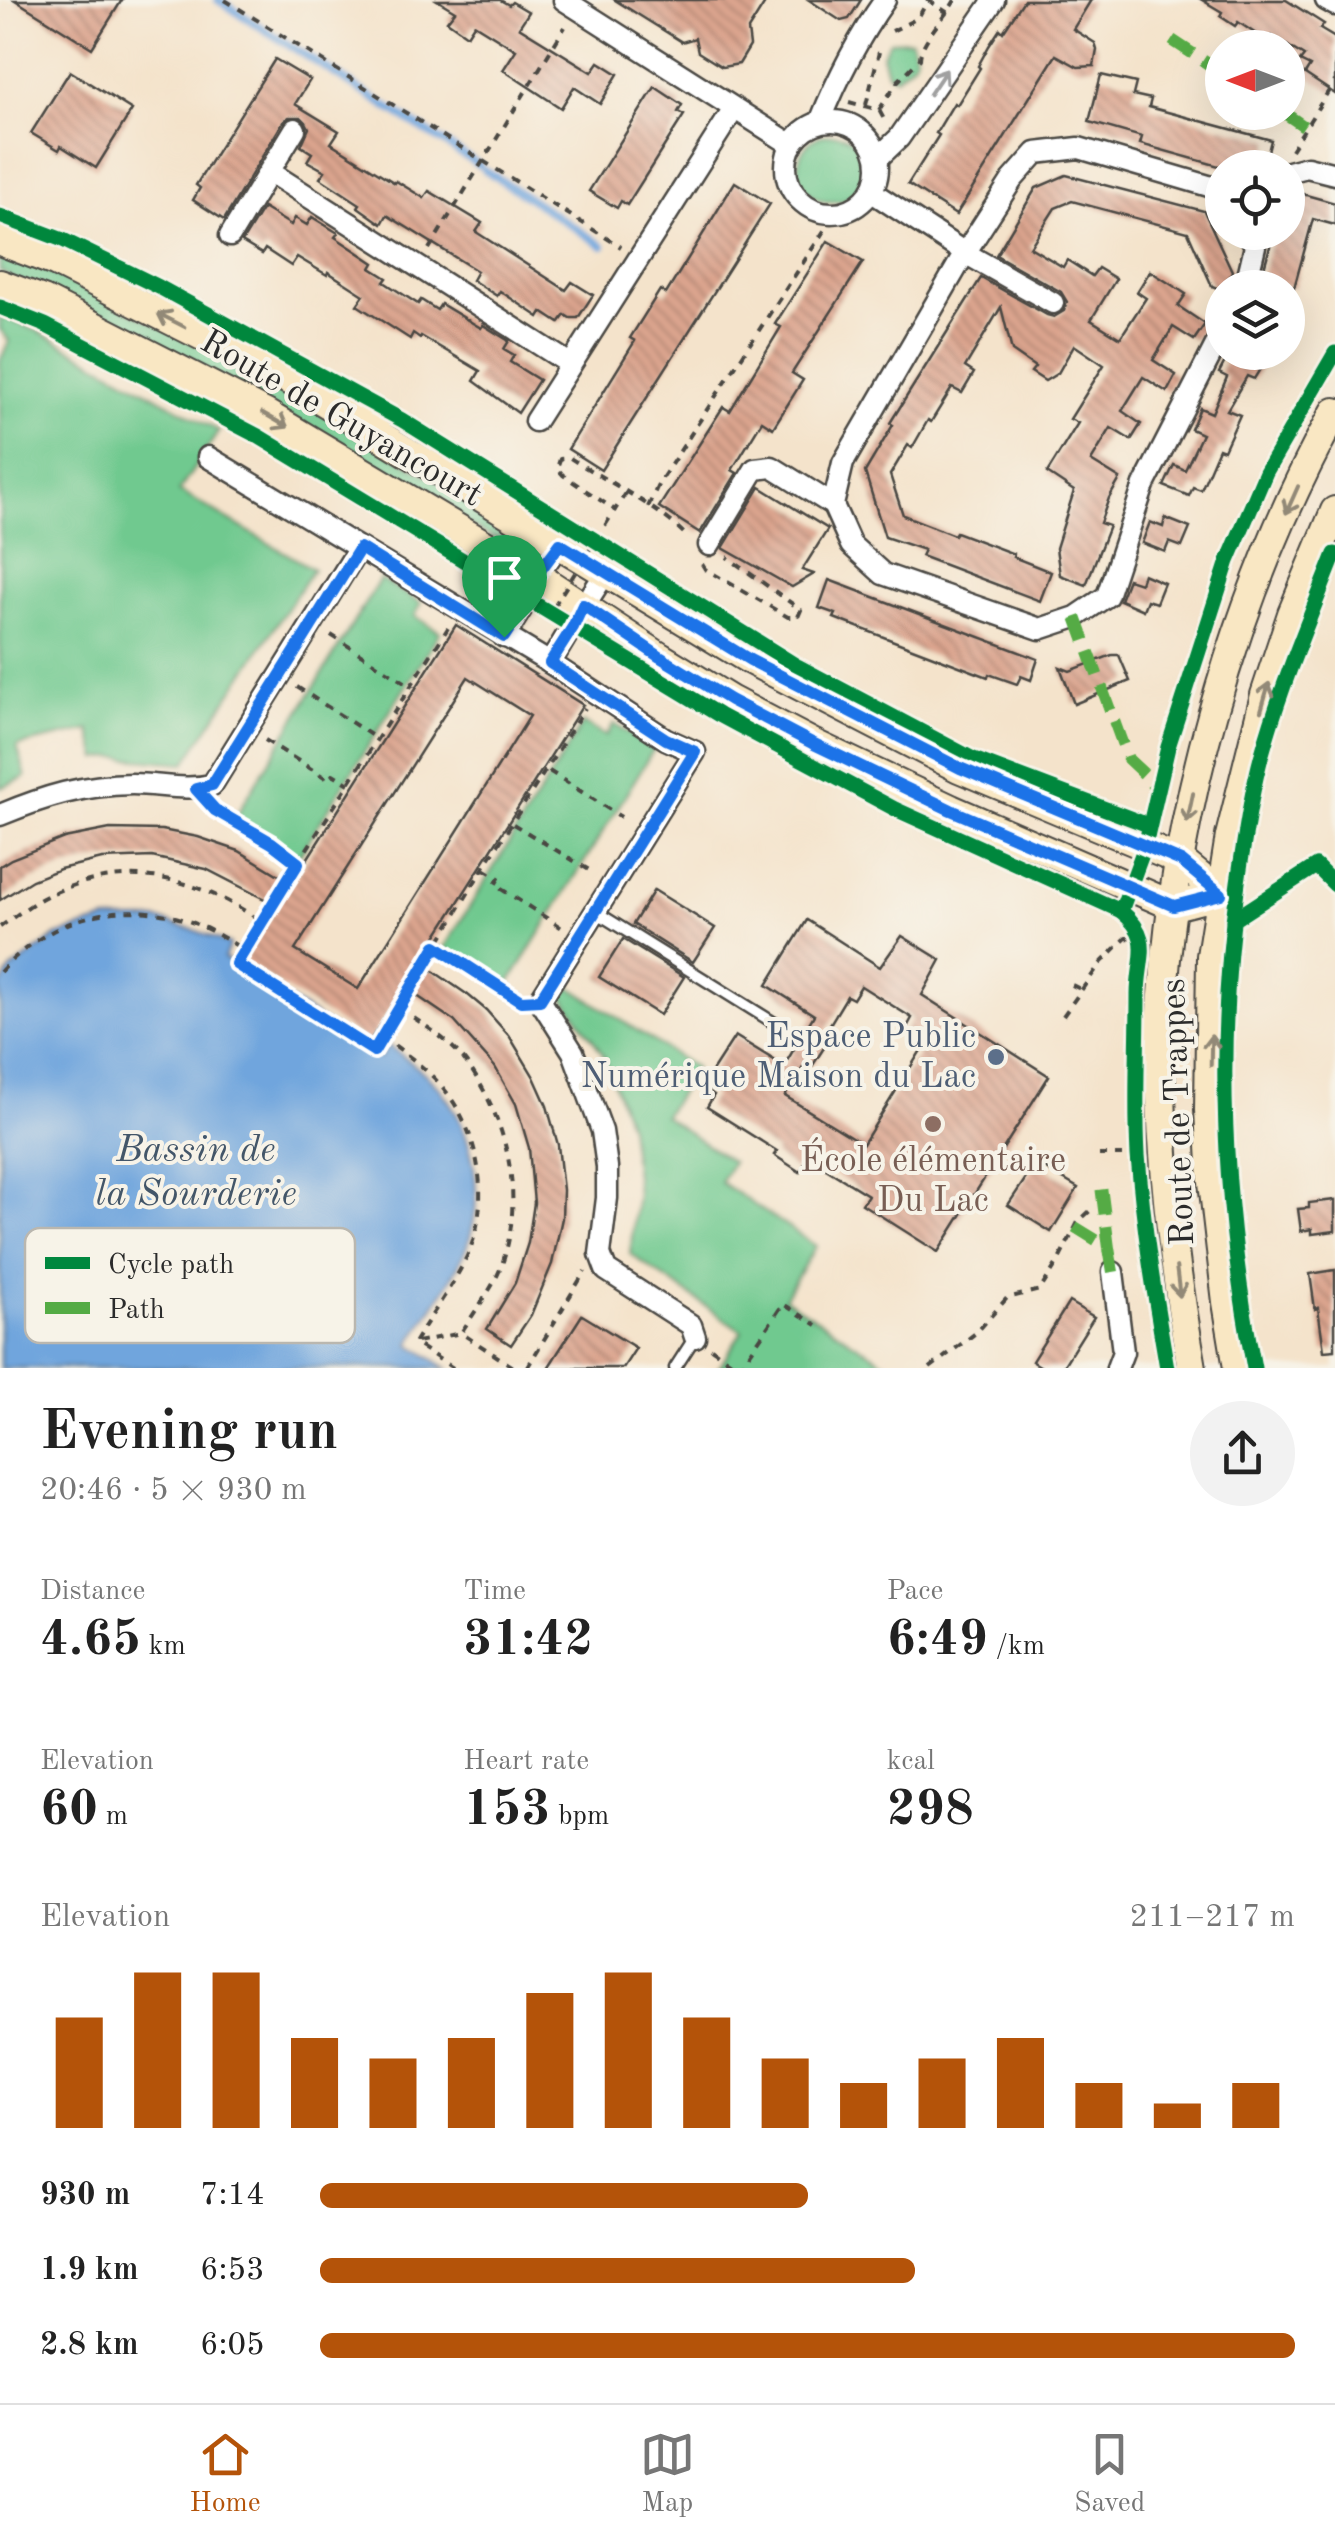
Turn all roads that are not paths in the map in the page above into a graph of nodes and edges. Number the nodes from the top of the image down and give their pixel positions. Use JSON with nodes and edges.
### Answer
{"nodes":[{"id":1,"x":564,"y":0,"type":"edge"},
{"id":2,"x":884,"y":0,"type":"edge"},
{"id":3,"x":994,"y":0,"type":"edge"},
{"id":4,"x":1326,"y":0,"type":"edge"},
{"id":5,"x":1335,"y":5,"type":"edge"},
{"id":6,"x":734,"y":109,"type":"junction"},
{"id":7,"x":820,"y":122,"type":"junction"},
{"id":8,"x":295,"y":129,"type":"dead end"},
{"id":9,"x":792,"y":145,"type":"junction"},
{"id":10,"x":878,"y":158,"type":"junction"},
{"id":11,"x":1305,"y":166,"type":"edge"},
{"id":12,"x":270,"y":172,"type":"junction"},
{"id":13,"x":1335,"y":174,"type":"edge"},
{"id":14,"x":1205,"y":185,"type":"edge"},
{"id":15,"x":872,"y":192,"type":"junction"},
{"id":16,"x":230,"y":236,"type":"dead end"},
{"id":17,"x":0,"y":240,"type":"edge"},
{"id":18,"x":965,"y":254,"type":"junction"},
{"id":19,"x":0,"y":284,"type":"edge"},
{"id":20,"x":1053,"y":303,"type":"dead end"},
{"id":21,"x":570,"y":364,"type":"junction"},
{"id":22,"x":1205,"y":366,"type":"edge"},
{"id":23,"x":1335,"y":412,"type":"edge"},
{"id":24,"x":535,"y":422,"type":"dead end"},
{"id":25,"x":208,"y":457,"type":"dead end"},
{"id":26,"x":833,"y":505,"type":"junction"},
{"id":27,"x":1335,"y":510,"type":"edge"},
{"id":28,"x":560,"y":544,"type":"junction"},
{"id":29,"x":360,"y":548,"type":"junction"},
{"id":30,"x":700,"y":549,"type":"road end"},
{"id":31,"x":606,"y":573,"type":"junction"},
{"id":32,"x":536,"y":576,"type":"junction"},
{"id":33,"x":583,"y":605,"type":"junction"},
{"id":34,"x":504,"y":637,"type":"junction"},
{"id":35,"x":550,"y":663,"type":"junction"},
{"id":36,"x":0,"y":815,"type":"edge"},
{"id":37,"x":1181,"y":861,"type":"junction"},
{"id":38,"x":1221,"y":894,"type":"junction"},
{"id":39,"x":1174,"y":906,"type":"junction"},
{"id":40,"x":596,"y":912,"type":"junction"},
{"id":41,"x":776,"y":1024,"type":"dead end"},
{"id":42,"x":1113,"y":1272,"type":"dead end"},
{"id":43,"x":694,"y":1336,"type":"joint"},
{"id":44,"x":674,"y":1368,"type":"edge"},
{"id":45,"x":1116,"y":1368,"type":"edge"},
{"id":46,"x":1192,"y":1368,"type":"edge"},
{"id":47,"x":1238,"y":1368,"type":"edge"}],
"edges":[{"from":1,"to":6,"type":"street"},
{"from":2,"to":7,"type":"street"},
{"from":10,"to":3,"type":"street","one_way":true},
{"from":4,"to":5,"type":"street"},
{"from":6,"to":9,"type":"street"},
{"from":6,"to":21,"type":"street"},
{"from":7,"to":9,"type":"street"},
{"from":7,"to":10,"type":"street"},
{"from":8,"to":12,"type":"street"},
{"from":9,"to":15,"type":"street"},
{"from":10,"to":15,"type":"street"},
{"from":11,"to":13,"type":"street"},
{"from":12,"to":16,"type":"street"},
{"from":12,"to":21,"type":"street"},
{"from":14,"to":18,"type":"street"},
{"from":15,"to":18,"type":"street"},
{"from":28,"to":17,"type":"main road","name":"Route de Guyancourt","one_way":true},
{"from":18,"to":20,"type":"street"},
{"from":18,"to":26,"type":"street"},
{"from":19,"to":32,"type":"main road","name":"Route de Guyancourt","one_way":true},
{"from":21,"to":24,"type":"street"},
{"from":22,"to":26,"type":"street"},
{"from":23,"to":37,"type":"main road","name":"Route de Trappes","one_way":true},
{"from":25,"to":29,"type":"street"},
{"from":26,"to":30,"type":"street"},
{"from":38,"to":27,"type":"main road","name":"Route de Trappes","one_way":true},
{"from":28,"to":31,"type":"main road","name":"Route de Guyancourt"},
{"from":28,"to":32,"type":"street"},
{"from":29,"to":34,"type":"street"},
{"from":29,"to":36,"type":"street"},
{"from":31,"to":33,"type":"street"},
{"from":31,"to":37,"type":"main road","name":"Route de Guyancourt"},
{"from":32,"to":33,"type":"main road","name":"Route de Guyancourt"},
{"from":32,"to":34,"type":"street"},
{"from":33,"to":35,"type":"street"},
{"from":33,"to":39,"type":"main road","name":"Route de Guyancourt"},
{"from":34,"to":35,"type":"street"},
{"from":35,"to":40,"type":"street"},
{"from":37,"to":38,"type":"main road","name":"Route de Guyancourt"},
{"from":37,"to":39,"type":"main road","name":"Route de Trappes"},
{"from":38,"to":39,"type":"main road"},
{"from":47,"to":38,"type":"main road","name":"Route de Trappes","one_way":true},
{"from":39,"to":46,"type":"main road","name":"Route de Trappes","one_way":true},
{"from":40,"to":41,"type":"lane"},
{"from":40,"to":43,"type":"street"},
{"from":42,"to":45,"type":"street"},
{"from":43,"to":44,"type":"lane"}]}
